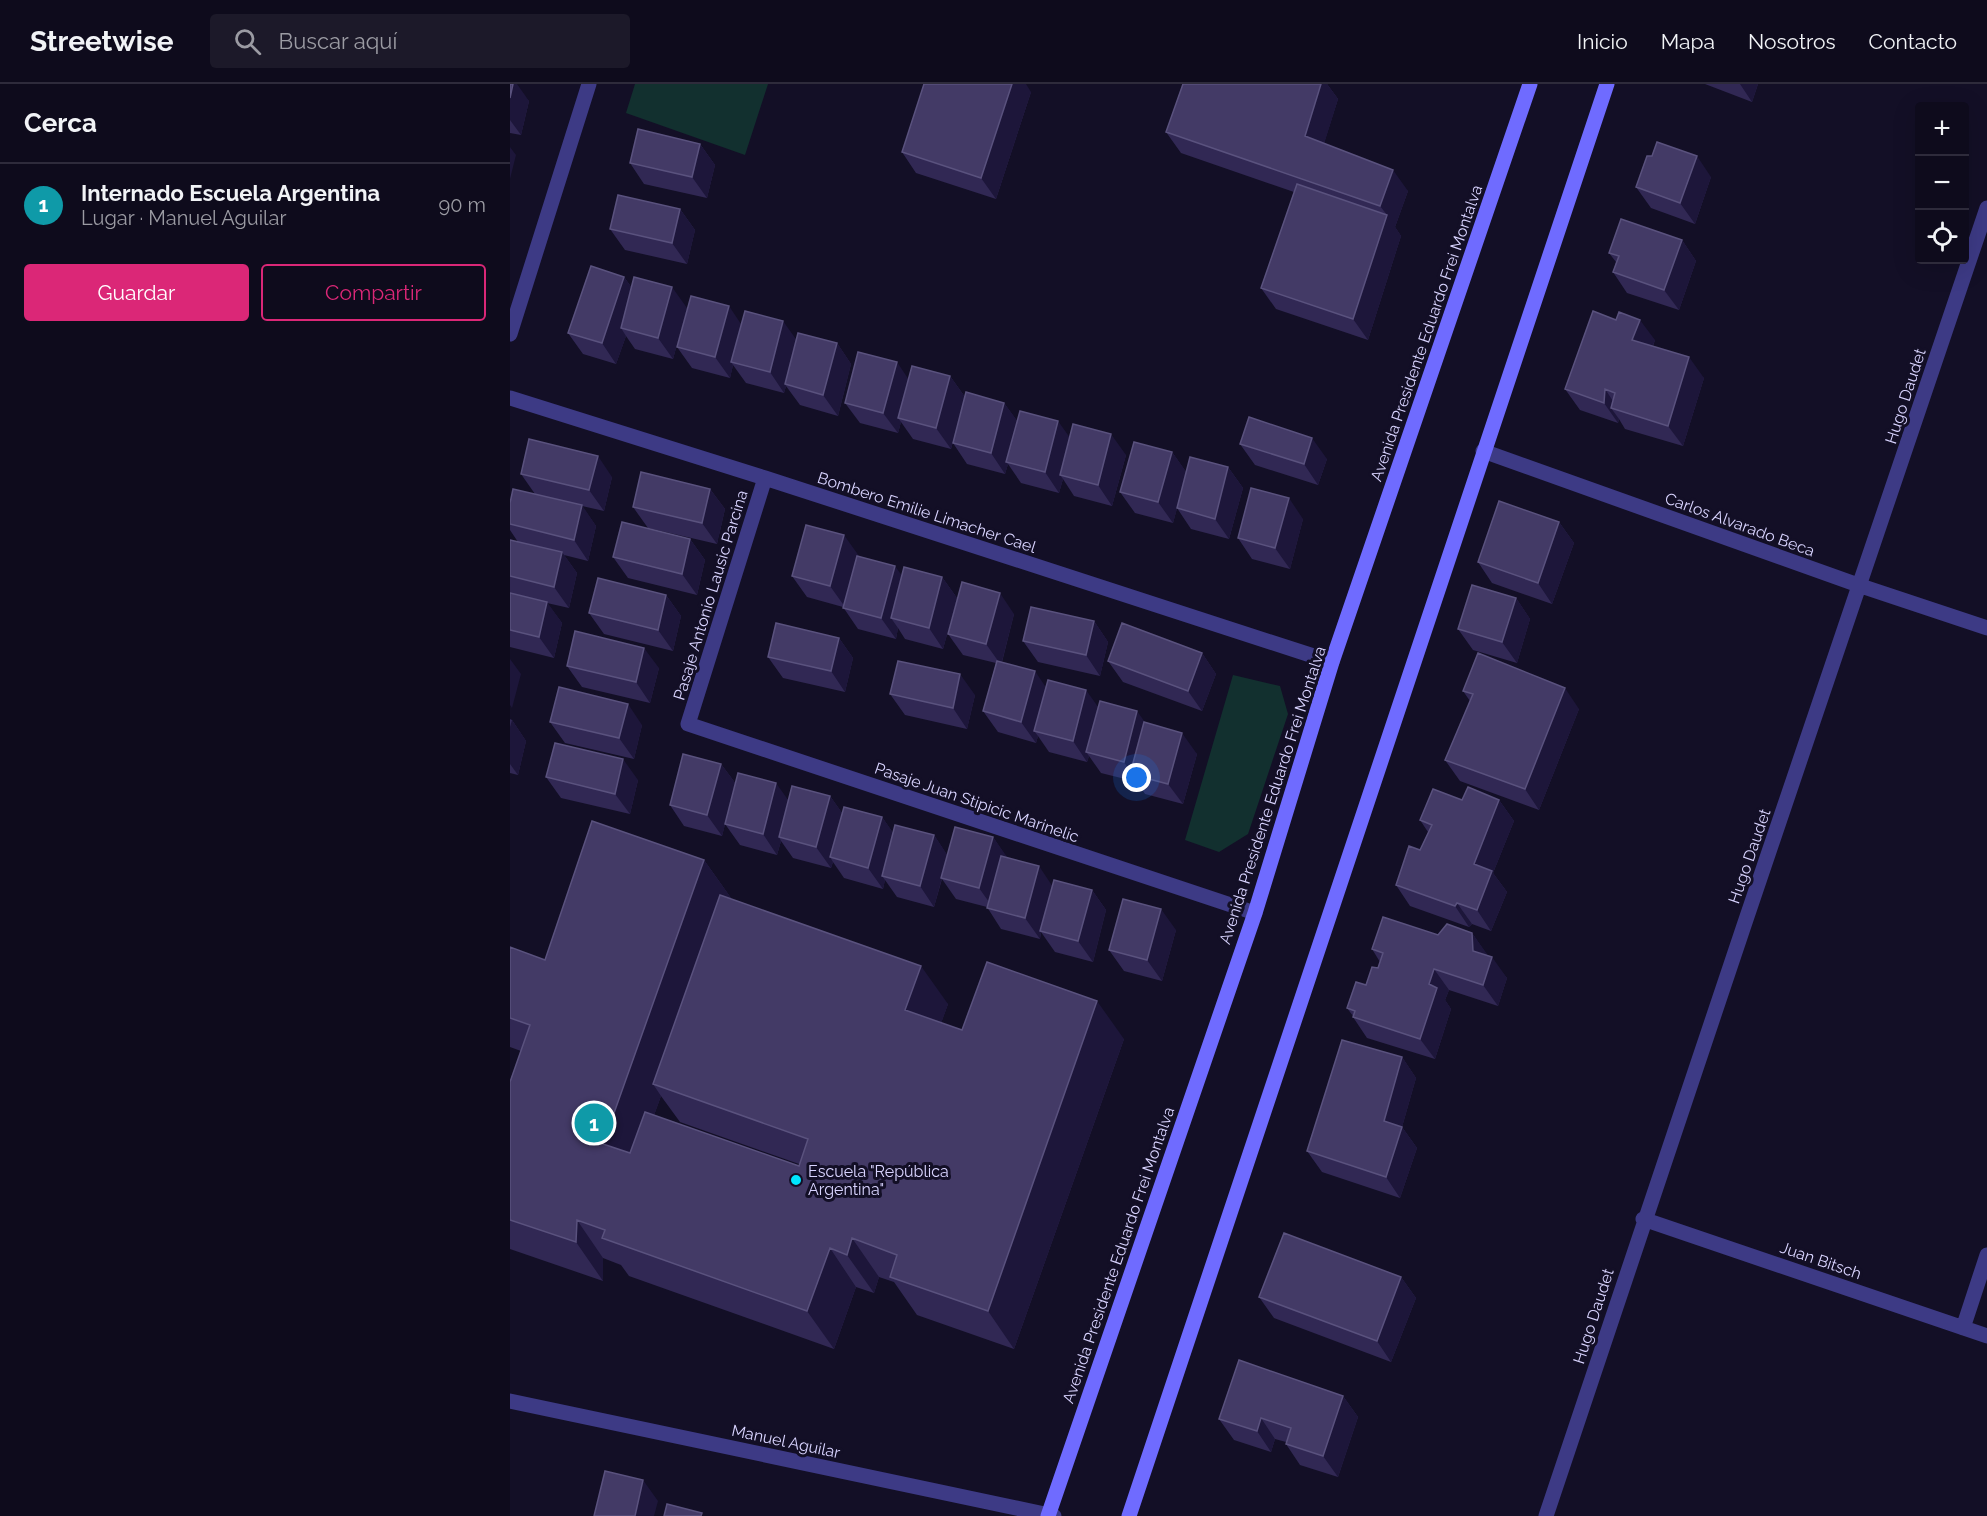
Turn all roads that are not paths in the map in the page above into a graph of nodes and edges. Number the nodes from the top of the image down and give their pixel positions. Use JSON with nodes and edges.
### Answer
{"nodes":[{"id":1,"x":590,"y":84,"type":"edge"},
{"id":2,"x":1530,"y":84,"type":"edge"},
{"id":3,"x":1606,"y":84,"type":"edge"},
{"id":4,"x":1987,"y":208,"type":"edge"},
{"id":5,"x":510,"y":334,"type":"edge"},
{"id":6,"x":510,"y":398,"type":"edge"},
{"id":7,"x":1483,"y":451,"type":"junction"},
{"id":8,"x":765,"y":478,"type":"junction"},
{"id":9,"x":1861,"y":586,"type":"junction"},
{"id":10,"x":1987,"y":628,"type":"edge"},
{"id":11,"x":1332,"y":662,"type":"junction"},
{"id":12,"x":688,"y":724,"type":"joint"},
{"id":13,"x":1255,"y":914,"type":"junction"},
{"id":14,"x":1643,"y":1219,"type":"junction"},
{"id":15,"x":1987,"y":1255,"type":"edge"},
{"id":16,"x":1963,"y":1328,"type":"junction"},
{"id":17,"x":1987,"y":1336,"type":"edge"},
{"id":18,"x":510,"y":1401,"type":"edge"},
{"id":19,"x":1050,"y":1516,"type":"edge"},
{"id":20,"x":1129,"y":1516,"type":"edge"},
{"id":21,"x":1546,"y":1516,"type":"edge"}],
"edges":[{"from":1,"to":5,"type":"street"},
{"from":2,"to":11,"type":"main road","name":"Avenida Presidente Eduardo Frei Montalva"},
{"from":3,"to":7,"type":"main road"},
{"from":4,"to":9,"type":"street","name":"Hugo Daudet"},
{"from":6,"to":8,"type":"street","name":"Bombero Emilie Limacher Cael"},
{"from":7,"to":9,"type":"street","name":"Carlos Alvarado Beca"},
{"from":7,"to":20,"type":"main road"},
{"from":8,"to":11,"type":"street","name":"Bombero Emilie Limacher Cael"},
{"from":8,"to":12,"type":"street","name":"Pasaje Antonio Lausic Parcina"},
{"from":9,"to":10,"type":"street","name":"Carlos Alvarado Beca"},
{"from":9,"to":14,"type":"street","name":"Hugo Daudet"},
{"from":11,"to":13,"type":"main road","name":"Avenida Presidente Eduardo Frei Montalva"},
{"from":12,"to":13,"type":"street","name":"Pasaje Juan Stipicic Marinelic"},
{"from":13,"to":19,"type":"main road","name":"Avenida Presidente Eduardo Frei Montalva"},
{"from":14,"to":16,"type":"street","name":"Juan Bitsch"},
{"from":14,"to":21,"type":"street","name":"Hugo Daudet"},
{"from":15,"to":16,"type":"street"},
{"from":16,"to":17,"type":"street","name":"Juan Bitsch"},
{"from":18,"to":19,"type":"street","name":"Manuel Aguilar"}]}
